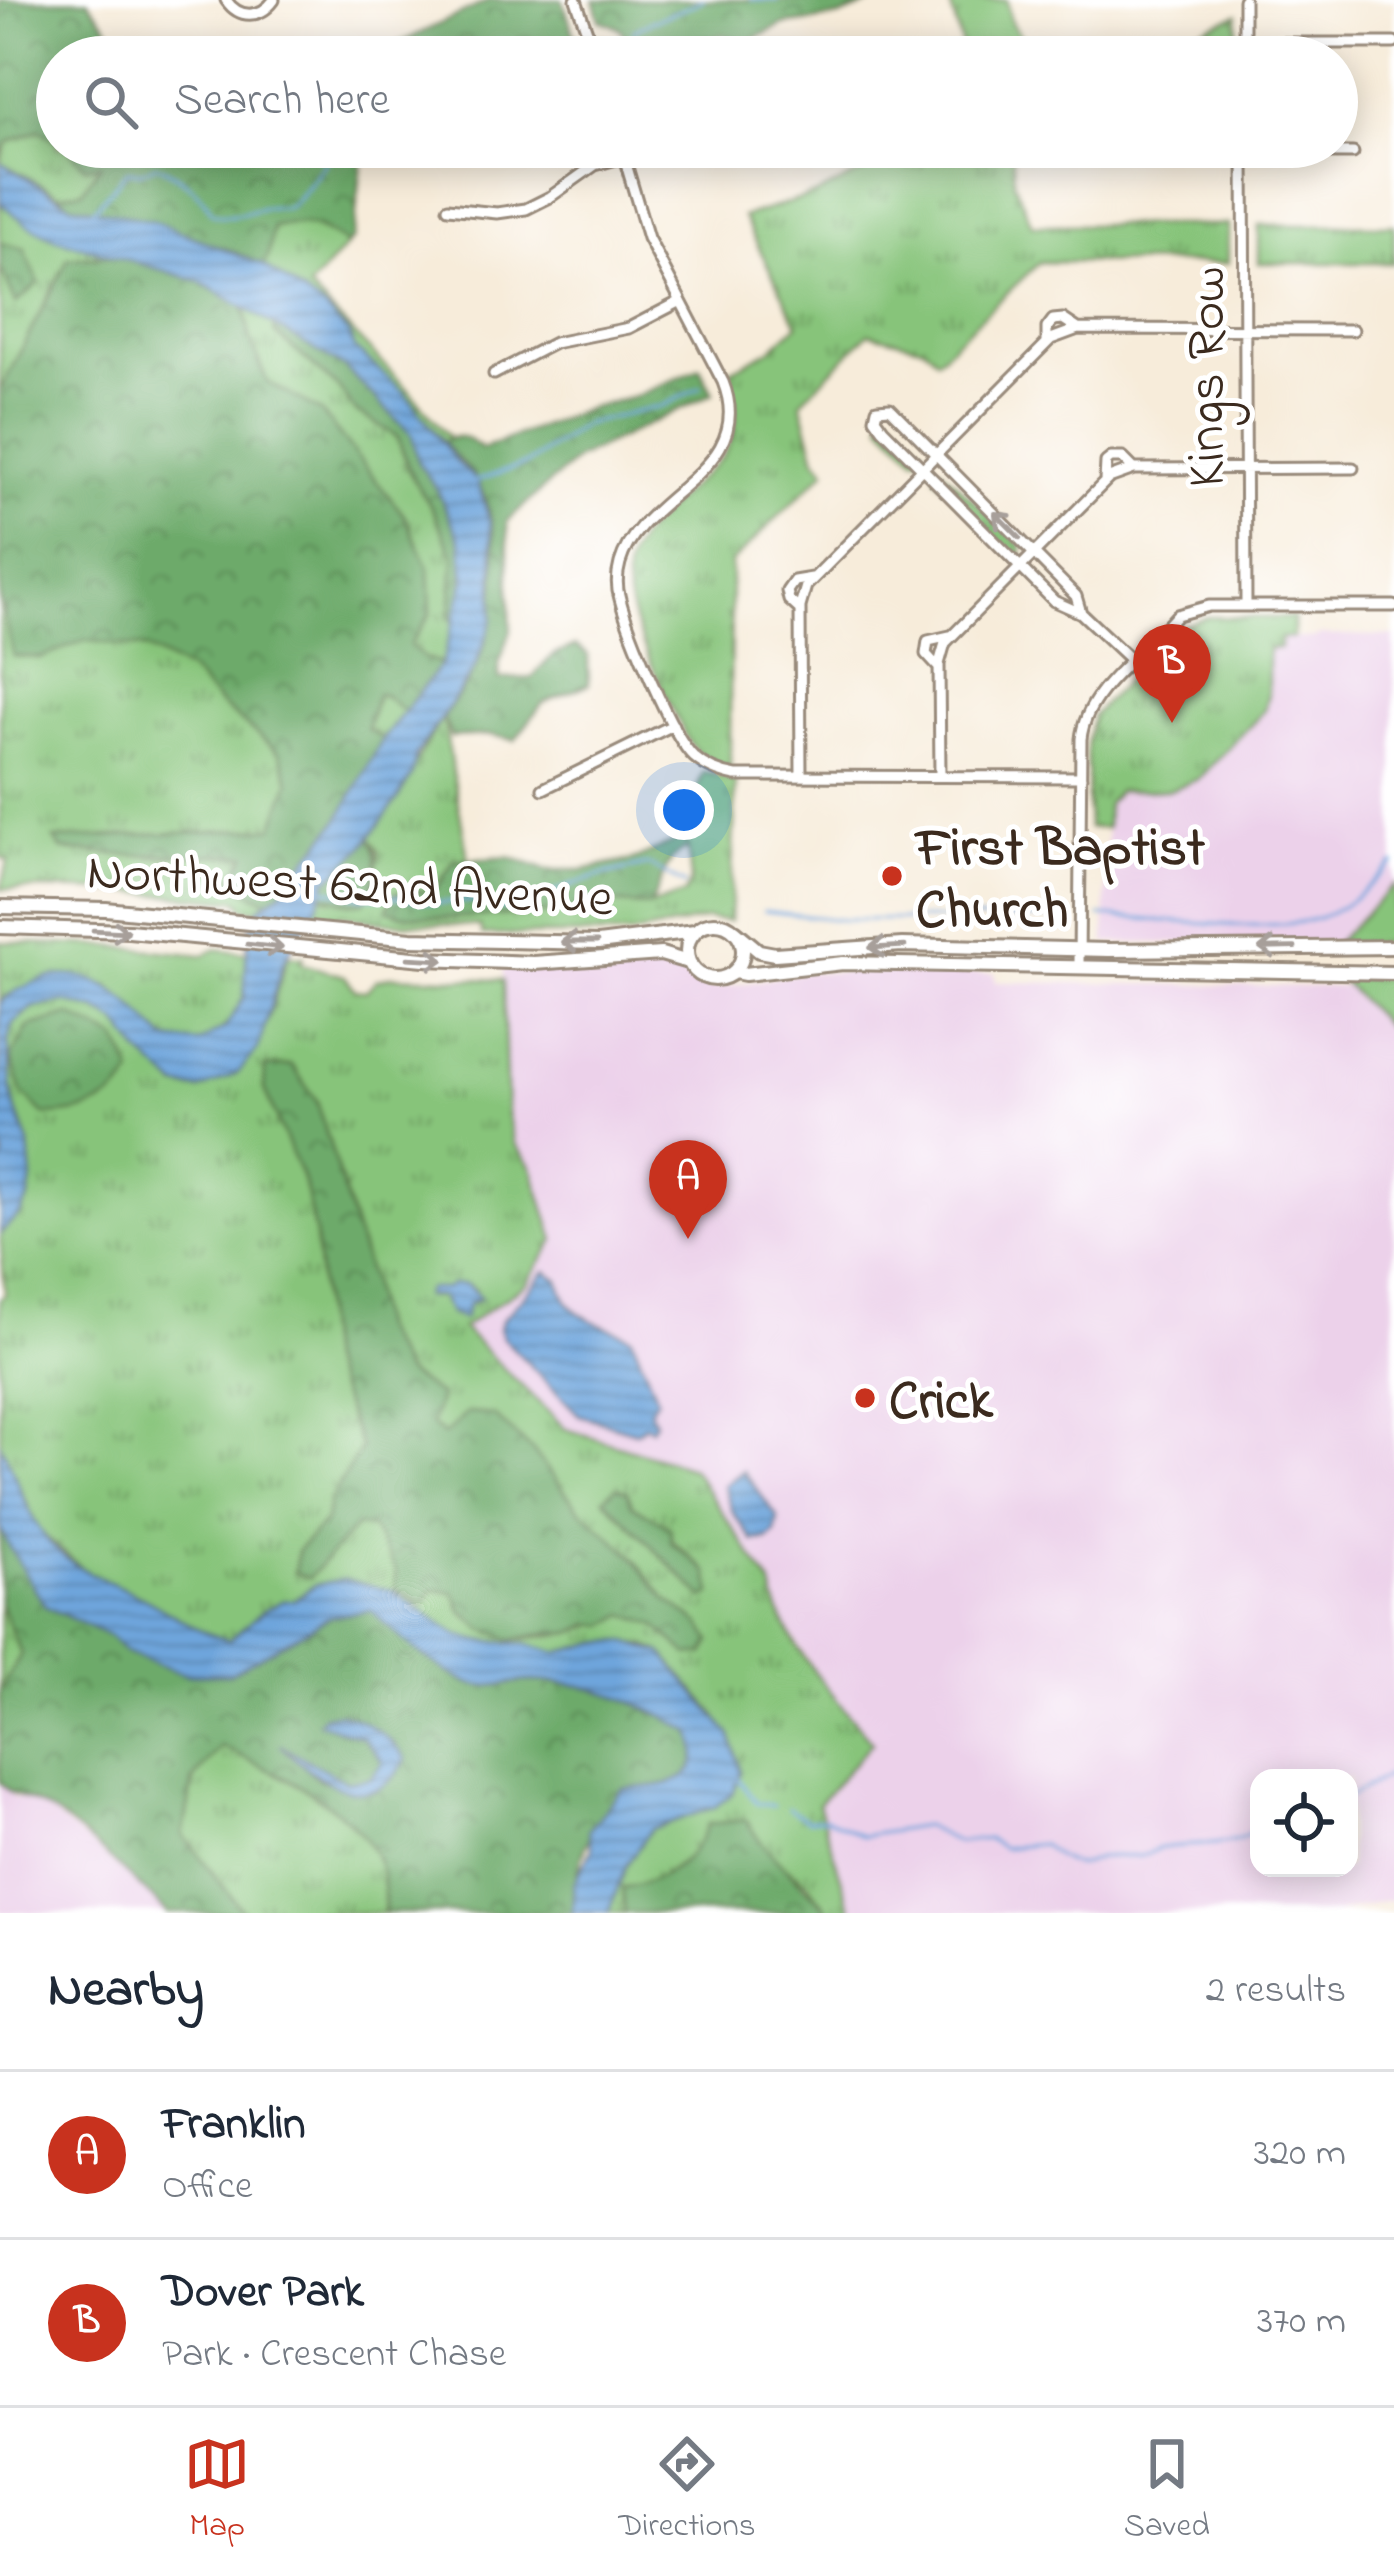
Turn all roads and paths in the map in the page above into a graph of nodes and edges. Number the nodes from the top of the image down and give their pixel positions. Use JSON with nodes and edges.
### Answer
{"nodes":[{"id":1,"x":226,"y":0,"type":"edge"},
{"id":2,"x":274,"y":0,"type":"edge"},
{"id":3,"x":576,"y":0,"type":"edge"},
{"id":4,"x":1244,"y":0,"type":"edge"},
{"id":5,"x":589,"y":36,"type":"edge"},
{"id":6,"x":1244,"y":36,"type":"edge"},
{"id":7,"x":1358,"y":43,"type":"edge"},
{"id":8,"x":1394,"y":43,"type":"edge"},
{"id":9,"x":591,"y":168,"type":"edge"},
{"id":10,"x":627,"y":168,"type":"edge"},
{"id":11,"x":1244,"y":168,"type":"edge"},
{"id":12,"x":448,"y":208,"type":"dead end"},
{"id":13,"x":679,"y":302,"type":"junction"},
{"id":14,"x":1244,"y":329,"type":"junction"},
{"id":15,"x":1353,"y":330,"type":"dead end"},
{"id":16,"x":494,"y":374,"type":"dead end"},
{"id":17,"x":935,"y":454,"type":"junction"},
{"id":18,"x":921,"y":468,"type":"junction"},
{"id":19,"x":1353,"y":468,"type":"dead end"},
{"id":20,"x":1243,"y":470,"type":"junction"},
{"id":21,"x":1035,"y":552,"type":"junction"},
{"id":22,"x":1020,"y":566,"type":"junction"},
{"id":23,"x":1246,"y":606,"type":"junction"},
{"id":24,"x":1394,"y":606,"type":"edge"},
{"id":25,"x":1081,"y":613,"type":"junction"},
{"id":26,"x":1133,"y":662,"type":"junction"},
{"id":27,"x":673,"y":724,"type":"junction"},
{"id":28,"x":801,"y":776,"type":"junction"},
{"id":29,"x":940,"y":776,"type":"junction"},
{"id":30,"x":1081,"y":777,"type":"junction"},
{"id":31,"x":543,"y":789,"type":"dead end"},
{"id":32,"x":0,"y":907,"type":"edge"},
{"id":33,"x":0,"y":927,"type":"edge"},
{"id":34,"x":695,"y":931,"type":"junction"},
{"id":35,"x":736,"y":931,"type":"junction"},
{"id":36,"x":1394,"y":947,"type":"edge"},
{"id":37,"x":1079,"y":949,"type":"junction"},
{"id":38,"x":688,"y":962,"type":"junction"},
{"id":39,"x":1079,"y":965,"type":"junction"},
{"id":40,"x":735,"y":972,"type":"junction"},
{"id":41,"x":1394,"y":973,"type":"edge"}],
"edges":[{"from":1,"to":2,"type":"street"},
{"from":3,"to":5,"type":"street"},
{"from":4,"to":6,"type":"street"},
{"from":7,"to":8,"type":"street"},
{"from":9,"to":12,"type":"street"},
{"from":10,"to":13,"type":"street"},
{"from":11,"to":14,"type":"street","name":"Kings Row"},
{"from":13,"to":16,"type":"street"},
{"from":13,"to":27,"type":"street"},
{"from":14,"to":15,"type":"street"},
{"from":14,"to":17,"type":"street"},
{"from":14,"to":20,"type":"street","name":"Kings Row"},
{"from":17,"to":18,"type":"street"},
{"from":17,"to":18,"type":"street"},
{"from":21,"to":17,"type":"street","one_way":true},
{"from":18,"to":22,"type":"street"},
{"from":18,"to":28,"type":"street"},
{"from":19,"to":20,"type":"street"},
{"from":20,"to":21,"type":"street"},
{"from":20,"to":23,"type":"street","name":"Kings Row"},
{"from":21,"to":22,"type":"street"},
{"from":21,"to":25,"type":"street"},
{"from":22,"to":25,"type":"street"},
{"from":22,"to":29,"type":"street"},
{"from":23,"to":24,"type":"street"},
{"from":23,"to":26,"type":"street"},
{"from":25,"to":26,"type":"street"},
{"from":26,"to":30,"type":"street"},
{"from":27,"to":28,"type":"street"},
{"from":27,"to":31,"type":"street"},
{"from":28,"to":29,"type":"street"},
{"from":29,"to":30,"type":"street"},
{"from":30,"to":37,"type":"street"},
{"from":34,"to":32,"type":"street","name":"Northwest 62nd Avenue","one_way":true},
{"from":33,"to":38,"type":"street","name":"Northwest 62nd Avenue","one_way":true},
{"from":34,"to":35,"type":"street"},
{"from":34,"to":38,"type":"street"},
{"from":37,"to":35,"type":"street","one_way":true},
{"from":35,"to":40,"type":"street"},
{"from":36,"to":37,"type":"street","one_way":true},
{"from":37,"to":39,"type":"street"},
{"from":38,"to":40,"type":"street"},
{"from":39,"to":40,"type":"street"},
{"from":39,"to":41,"type":"street"}]}
